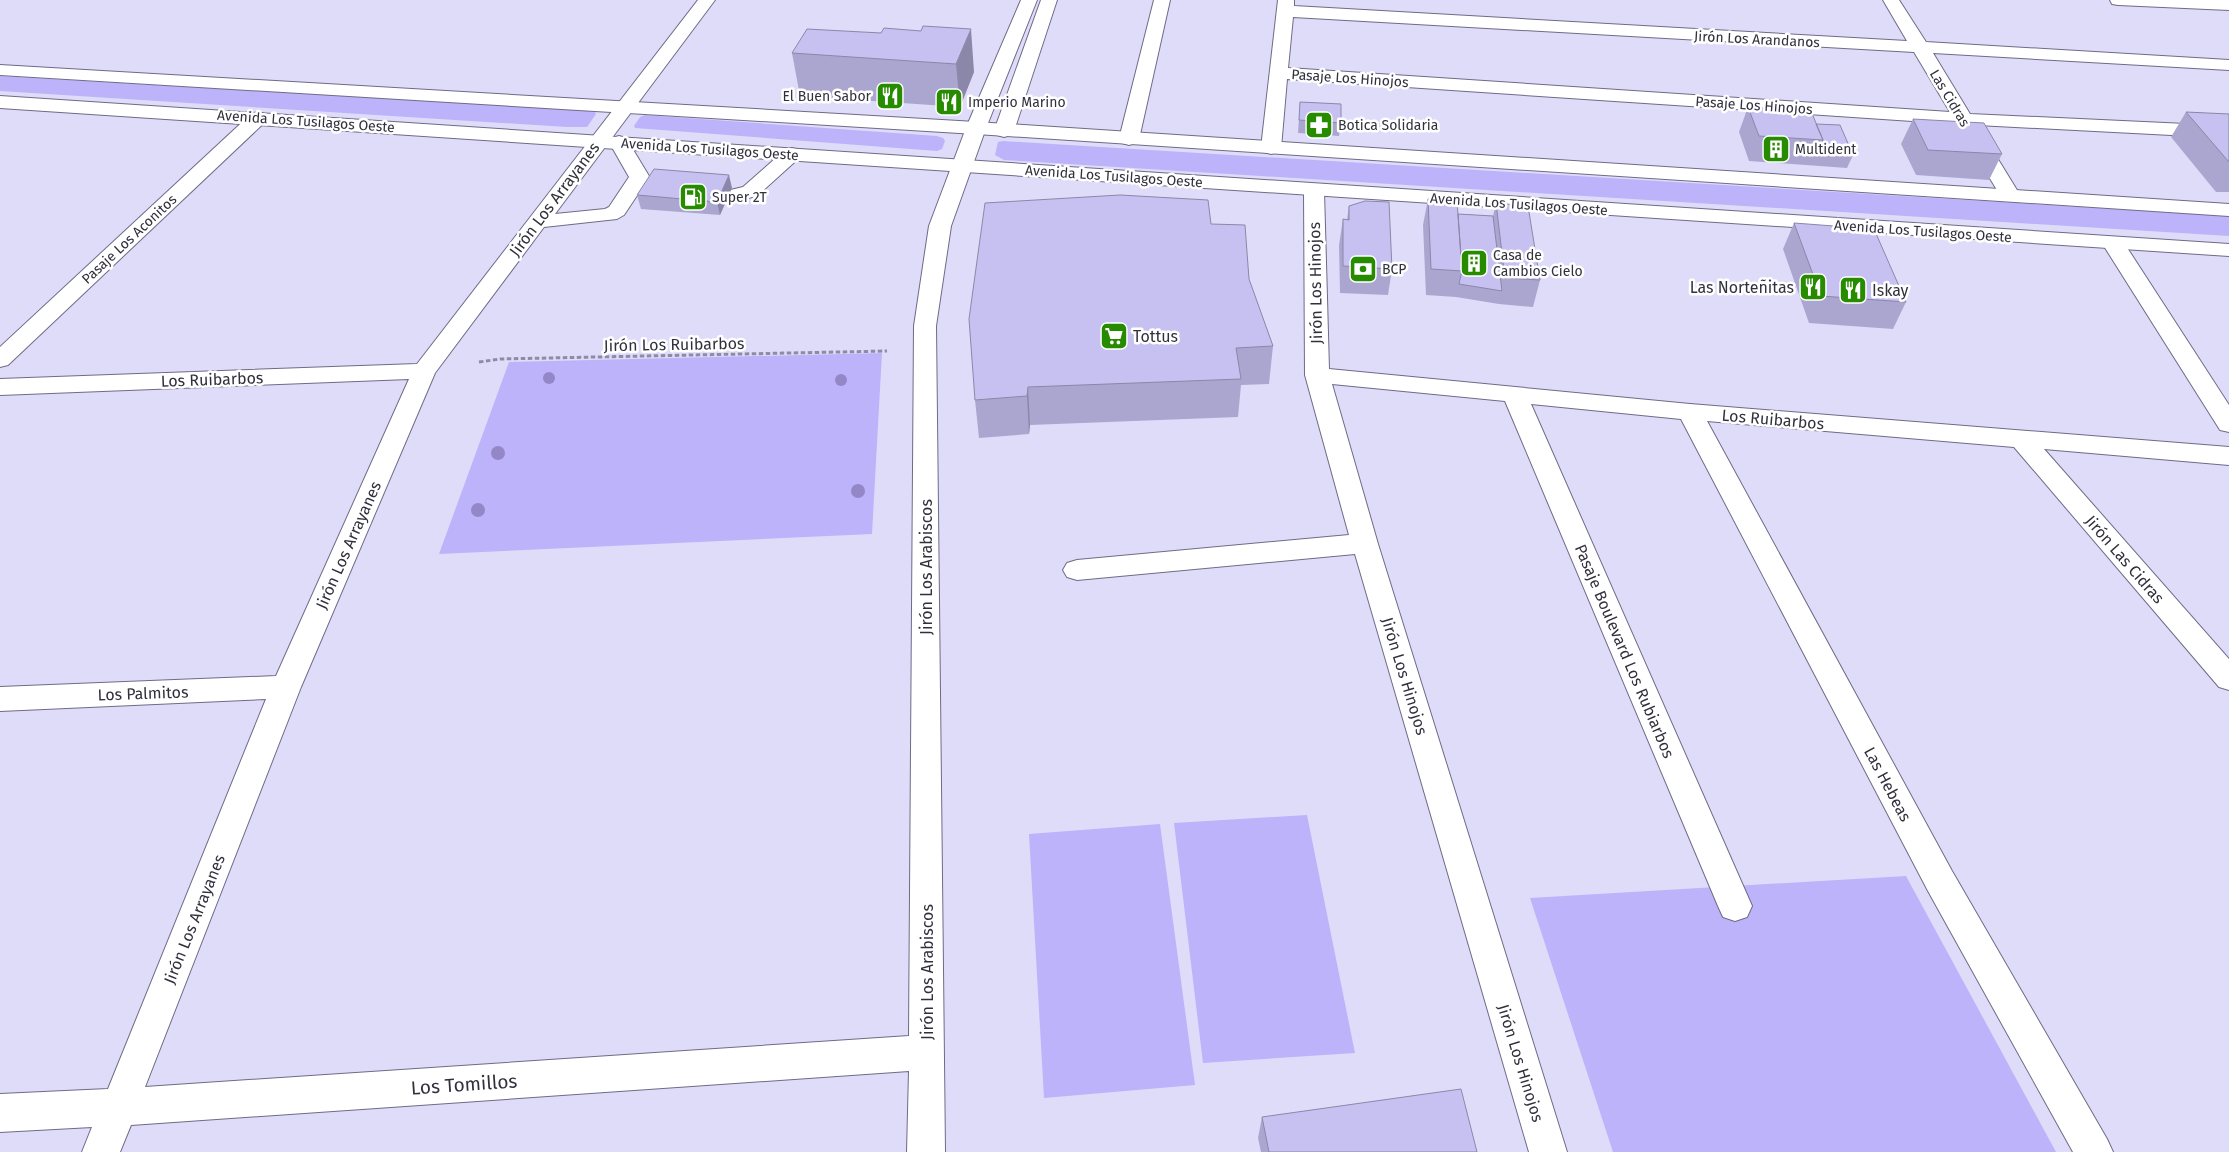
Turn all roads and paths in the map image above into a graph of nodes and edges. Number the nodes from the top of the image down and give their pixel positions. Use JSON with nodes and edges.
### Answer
{"nodes":[{"id":1,"x":707,"y":0,"type":"edge"},
{"id":2,"x":1029,"y":0,"type":"edge"},
{"id":3,"x":1048,"y":0,"type":"edge"},
{"id":4,"x":1162,"y":0,"type":"edge"},
{"id":5,"x":1891,"y":0,"type":"edge"},
{"id":6,"x":2118,"y":0,"type":"edge"},
{"id":7,"x":2229,"y":5,"type":"edge"},
{"id":8,"x":1286,"y":6,"type":"edge"},
{"id":9,"x":1920,"y":48,"type":"junction"},
{"id":10,"x":2229,"y":65,"type":"edge"},
{"id":11,"x":0,"y":70,"type":"edge"},
{"id":12,"x":1280,"y":73,"type":"junction"},
{"id":13,"x":0,"y":102,"type":"edge"},
{"id":14,"x":626,"y":107,"type":"junction"},
{"id":15,"x":258,"y":118,"type":"junction"},
{"id":16,"x":1963,"y":119,"type":"junction"},
{"id":17,"x":976,"y":128,"type":"junction"},
{"id":18,"x":1004,"y":130,"type":"junction"},
{"id":19,"x":2229,"y":132,"type":"edge"},
{"id":20,"x":1129,"y":139,"type":"junction"},
{"id":21,"x":609,"y":142,"type":"junction"},
{"id":22,"x":1271,"y":148,"type":"junction"},
{"id":23,"x":792,"y":154,"type":"junction"},
{"id":24,"x":962,"y":166,"type":"junction"},
{"id":25,"x":1314,"y":190,"type":"junction"},
{"id":26,"x":2010,"y":195,"type":"junction"},
{"id":27,"x":729,"y":196,"type":"dead end"},
{"id":28,"x":2229,"y":210,"type":"edge"},
{"id":29,"x":536,"y":222,"type":"junction"},
{"id":30,"x":2113,"y":243,"type":"junction"},
{"id":31,"x":2229,"y":250,"type":"edge"},
{"id":32,"x":925,"y":350,"type":"junction"},
{"id":33,"x":0,"y":360,"type":"edge"},
{"id":34,"x":424,"y":371,"type":"junction"},
{"id":35,"x":1317,"y":375,"type":"junction"},
{"id":36,"x":0,"y":386,"type":"edge"},
{"id":37,"x":1514,"y":396,"type":"junction"},
{"id":38,"x":1690,"y":412,"type":"junction"},
{"id":39,"x":2229,"y":424,"type":"edge"},
{"id":40,"x":2021,"y":439,"type":"junction"},
{"id":41,"x":2229,"y":456,"type":"edge"},
{"id":42,"x":1365,"y":544,"type":"junction"},
{"id":43,"x":1076,"y":570,"type":"dead end"},
{"id":44,"x":2229,"y":679,"type":"edge"},
{"id":45,"x":286,"y":687,"type":"junction"},
{"id":46,"x":0,"y":699,"type":"edge"},
{"id":47,"x":1735,"y":906,"type":"dead end"},
{"id":48,"x":927,"y":1052,"type":"junction"},
{"id":49,"x":119,"y":1107,"type":"junction"},
{"id":50,"x":0,"y":1113,"type":"edge"},
{"id":51,"x":101,"y":1152,"type":"edge"},
{"id":52,"x":926,"y":1152,"type":"edge"},
{"id":53,"x":1548,"y":1152,"type":"edge"},
{"id":54,"x":2094,"y":1152,"type":"edge"}],
"edges":[{"from":1,"to":14,"type":"street","name":"Jirón Los Arrayanes"},
{"from":2,"to":17,"type":"street","name":"Jirón Los Arabiscos"},
{"from":3,"to":18,"type":"street"},
{"from":4,"to":20,"type":"street"},
{"from":5,"to":9,"type":"street","name":"Las Cidras"},
{"from":6,"to":7,"type":"street"},
{"from":8,"to":9,"type":"street","name":"Jirón Los Arandanos"},
{"from":8,"to":12,"type":"street"},
{"from":9,"to":10,"type":"street","name":"Jirón Los Arandanos"},
{"from":9,"to":16,"type":"street","name":"Las Cidras"},
{"from":11,"to":14,"type":"street","name":"Avenida Los Tusilagos Oeste"},
{"from":12,"to":16,"type":"street","name":"Pasaje Los Hinojos"},
{"from":12,"to":22,"type":"street"},
{"from":13,"to":15,"type":"street","name":"Avenida Los Tusilagos Oeste"},
{"from":14,"to":17,"type":"street","name":"Avenida Los Tusilagos Oeste"},
{"from":14,"to":21,"type":"street","name":"Jirón Los Arrayanes"},
{"from":15,"to":21,"type":"street","name":"Avenida Los Tusilagos Oeste"},
{"from":15,"to":33,"type":"street","name":"Pasaje Los Aconitos"},
{"from":16,"to":19,"type":"street","name":"Pasaje Los Hinojos"},
{"from":16,"to":26,"type":"street","name":"Las Cidras"},
{"from":17,"to":18,"type":"street","name":"Avenida Los Tusilagos Oeste"},
{"from":17,"to":24,"type":"street","name":"Jirón Los Arabiscos"},
{"from":18,"to":20,"type":"street","name":"Avenida Los Tusilagos Oeste"},
{"from":20,"to":22,"type":"street","name":"Avenida Los Tusilagos Oeste"},
{"from":21,"to":23,"type":"street","name":"Avenida Los Tusilagos Oeste"},
{"from":21,"to":29,"type":"street","name":"Jirón Los Arrayanes"},
{"from":21,"to":29,"type":"street"},
{"from":22,"to":26,"type":"street","name":"Avenida Los Tusilagos Oeste"},
{"from":23,"to":24,"type":"street","name":"Avenida Los Tusilagos Oeste"},
{"from":23,"to":27,"type":"street"},
{"from":24,"to":25,"type":"street","name":"Avenida Los Tusilagos Oeste"},
{"from":24,"to":32,"type":"street","name":"Jirón Los Arabiscos"},
{"from":25,"to":30,"type":"street","name":"Avenida Los Tusilagos Oeste"},
{"from":25,"to":35,"type":"street","name":"Jirón Los Hinojos"},
{"from":26,"to":28,"type":"street","name":"Avenida Los Tusilagos Oeste"},
{"from":29,"to":34,"type":"street","name":"Jirón Los Arrayanes"},
{"from":30,"to":31,"type":"street","name":"Avenida Los Tusilagos Oeste"},
{"from":30,"to":39,"type":"street"},
{"from":32,"to":34,"type":"path","name":"Jirón Los Ruibarbos"},
{"from":32,"to":48,"type":"street","name":"Jirón Los Arabiscos"},
{"from":34,"to":36,"type":"street","name":"Los Ruibarbos"},
{"from":34,"to":45,"type":"street","name":"Jirón Los Arrayanes"},
{"from":35,"to":37,"type":"street","name":"Los Ruibarbos"},
{"from":35,"to":42,"type":"street","name":"Jirón Los Hinojos"},
{"from":37,"to":38,"type":"street","name":"Los Ruibarbos"},
{"from":37,"to":47,"type":"street","name":"Pasaje Boulevard Los Rubiarbos"},
{"from":38,"to":40,"type":"street","name":"Los Ruibarbos"},
{"from":38,"to":54,"type":"street","name":"Las Hebeas"},
{"from":40,"to":41,"type":"street","name":"Los Ruibarbos"},
{"from":40,"to":44,"type":"street","name":"Jirón Las Cidras"},
{"from":42,"to":43,"type":"street"},
{"from":42,"to":53,"type":"street","name":"Jirón Los Hinojos"},
{"from":45,"to":46,"type":"street","name":"Los Palmitos"},
{"from":45,"to":49,"type":"street","name":"Jirón Los Arrayanes"},
{"from":48,"to":49,"type":"street","name":"Los Tomillos"},
{"from":48,"to":52,"type":"street","name":"Jirón Los Arabiscos"},
{"from":49,"to":50,"type":"street","name":"Los Tomillos"},
{"from":49,"to":51,"type":"street","name":"Jirón Los Arrayanes"}]}
